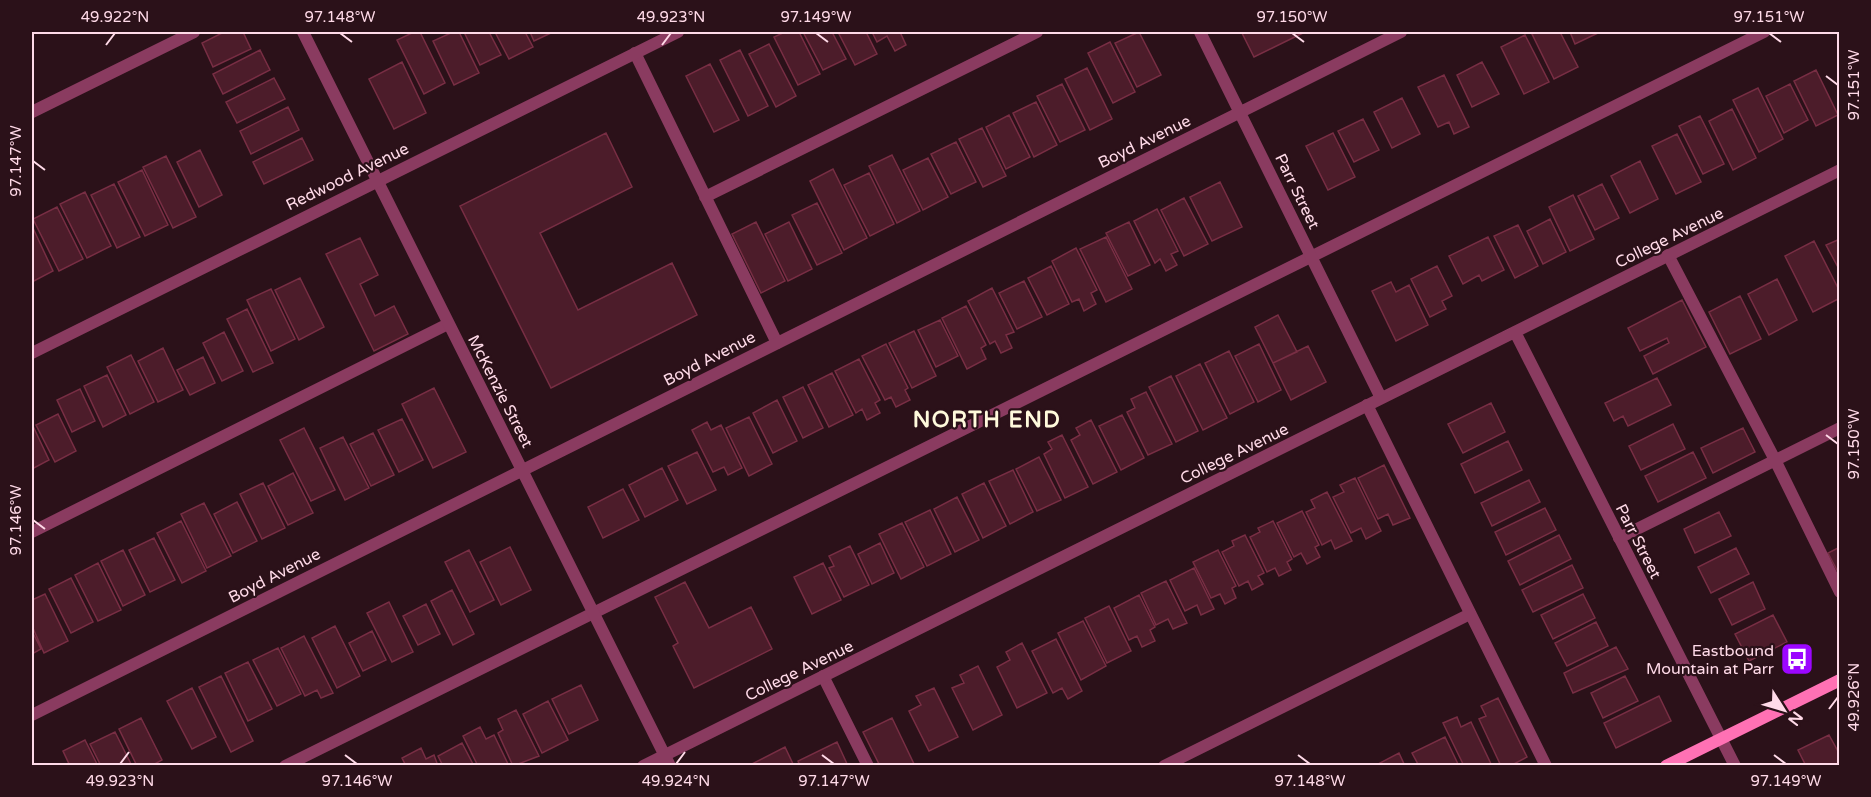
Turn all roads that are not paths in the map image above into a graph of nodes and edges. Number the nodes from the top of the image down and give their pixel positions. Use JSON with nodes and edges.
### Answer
{"nodes":[{"id":1,"x":194,"y":32,"type":"edge"},
{"id":2,"x":303,"y":32,"type":"edge"},
{"id":3,"x":678,"y":32,"type":"edge"},
{"id":4,"x":1037,"y":32,"type":"edge"},
{"id":5,"x":1200,"y":32,"type":"edge"},
{"id":6,"x":1401,"y":32,"type":"edge"},
{"id":7,"x":1764,"y":32,"type":"edge"},
{"id":8,"x":634,"y":53,"type":"junction"},
{"id":9,"x":32,"y":112,"type":"edge"},
{"id":10,"x":1240,"y":112,"type":"junction"},
{"id":11,"x":1839,"y":170,"type":"edge"},
{"id":12,"x":376,"y":180,"type":"junction"},
{"id":13,"x":705,"y":197,"type":"junction"},
{"id":14,"x":1668,"y":255,"type":"junction"},
{"id":15,"x":1311,"y":256,"type":"junction"},
{"id":16,"x":448,"y":324,"type":"junction"},
{"id":17,"x":1515,"y":332,"type":"junction"},
{"id":18,"x":777,"y":343,"type":"junction"},
{"id":19,"x":32,"y":352,"type":"edge"},
{"id":20,"x":1382,"y":398,"type":"junction"},
{"id":21,"x":1367,"y":405,"type":"junction"},
{"id":22,"x":1839,"y":428,"type":"edge"},
{"id":23,"x":1775,"y":460,"type":"junction"},
{"id":24,"x":522,"y":470,"type":"junction"},
{"id":25,"x":32,"y":532,"type":"edge"},
{"id":26,"x":1619,"y":538,"type":"junction"},
{"id":27,"x":1839,"y":592,"type":"edge"},
{"id":28,"x":593,"y":612,"type":"junction"},
{"id":29,"x":1470,"y":614,"type":"junction"},
{"id":30,"x":823,"y":676,"type":"junction"},
{"id":31,"x":1839,"y":680,"type":"edge"},
{"id":32,"x":32,"y":715,"type":"edge"},
{"id":33,"x":1721,"y":738,"type":"junction"},
{"id":34,"x":667,"y":760,"type":"edge"},
{"id":35,"x":285,"y":765,"type":"edge"},
{"id":36,"x":643,"y":765,"type":"edge"},
{"id":37,"x":868,"y":765,"type":"edge"},
{"id":38,"x":1164,"y":765,"type":"edge"},
{"id":39,"x":1546,"y":765,"type":"edge"},
{"id":40,"x":1666,"y":765,"type":"edge"},
{"id":41,"x":1735,"y":765,"type":"edge"}],
"edges":[{"from":1,"to":9,"type":"street"},
{"from":2,"to":12,"type":"street","name":"McKenzie Street"},
{"from":3,"to":8,"type":"street","name":"Redwood Avenue"},
{"from":4,"to":13,"type":"street"},
{"from":5,"to":10,"type":"street","name":"Parr Street"},
{"from":6,"to":10,"type":"street","name":"Boyd Avenue"},
{"from":7,"to":15,"type":"street"},
{"from":8,"to":12,"type":"street","name":"Redwood Avenue"},
{"from":8,"to":13,"type":"street"},
{"from":10,"to":15,"type":"street","name":"Parr Street"},
{"from":10,"to":18,"type":"street","name":"Boyd Avenue"},
{"from":11,"to":14,"type":"street","name":"College Avenue"},
{"from":12,"to":16,"type":"street","name":"McKenzie Street"},
{"from":12,"to":19,"type":"street","name":"Redwood Avenue"},
{"from":13,"to":18,"type":"street"},
{"from":14,"to":17,"type":"street","name":"College Avenue"},
{"from":14,"to":23,"type":"street"},
{"from":15,"to":20,"type":"street","name":"Parr Street"},
{"from":15,"to":28,"type":"street"},
{"from":16,"to":24,"type":"street","name":"McKenzie Street"},
{"from":16,"to":25,"type":"street"},
{"from":17,"to":20,"type":"street","name":"College Avenue"},
{"from":17,"to":26,"type":"street","name":"Parr Street"},
{"from":18,"to":24,"type":"street","name":"Boyd Avenue"},
{"from":20,"to":21,"type":"street","name":"College Avenue"},
{"from":21,"to":29,"type":"street"},
{"from":21,"to":30,"type":"street","name":"College Avenue"},
{"from":22,"to":23,"type":"street"},
{"from":23,"to":26,"type":"street"},
{"from":23,"to":27,"type":"street"},
{"from":24,"to":28,"type":"street","name":"McKenzie Street"},
{"from":24,"to":32,"type":"street","name":"Boyd Avenue"},
{"from":26,"to":33,"type":"street","name":"Parr Street"},
{"from":28,"to":34,"type":"street","name":"McKenzie Street"},
{"from":28,"to":35,"type":"street"},
{"from":29,"to":38,"type":"street"},
{"from":29,"to":39,"type":"street"},
{"from":30,"to":34,"type":"street","name":"College Avenue"},
{"from":30,"to":37,"type":"street"},
{"from":31,"to":33,"type":"main road"},
{"from":33,"to":40,"type":"main road"},
{"from":33,"to":41,"type":"street","name":"Parr Street"},
{"from":34,"to":36,"type":"street","name":"College Avenue"}]}
